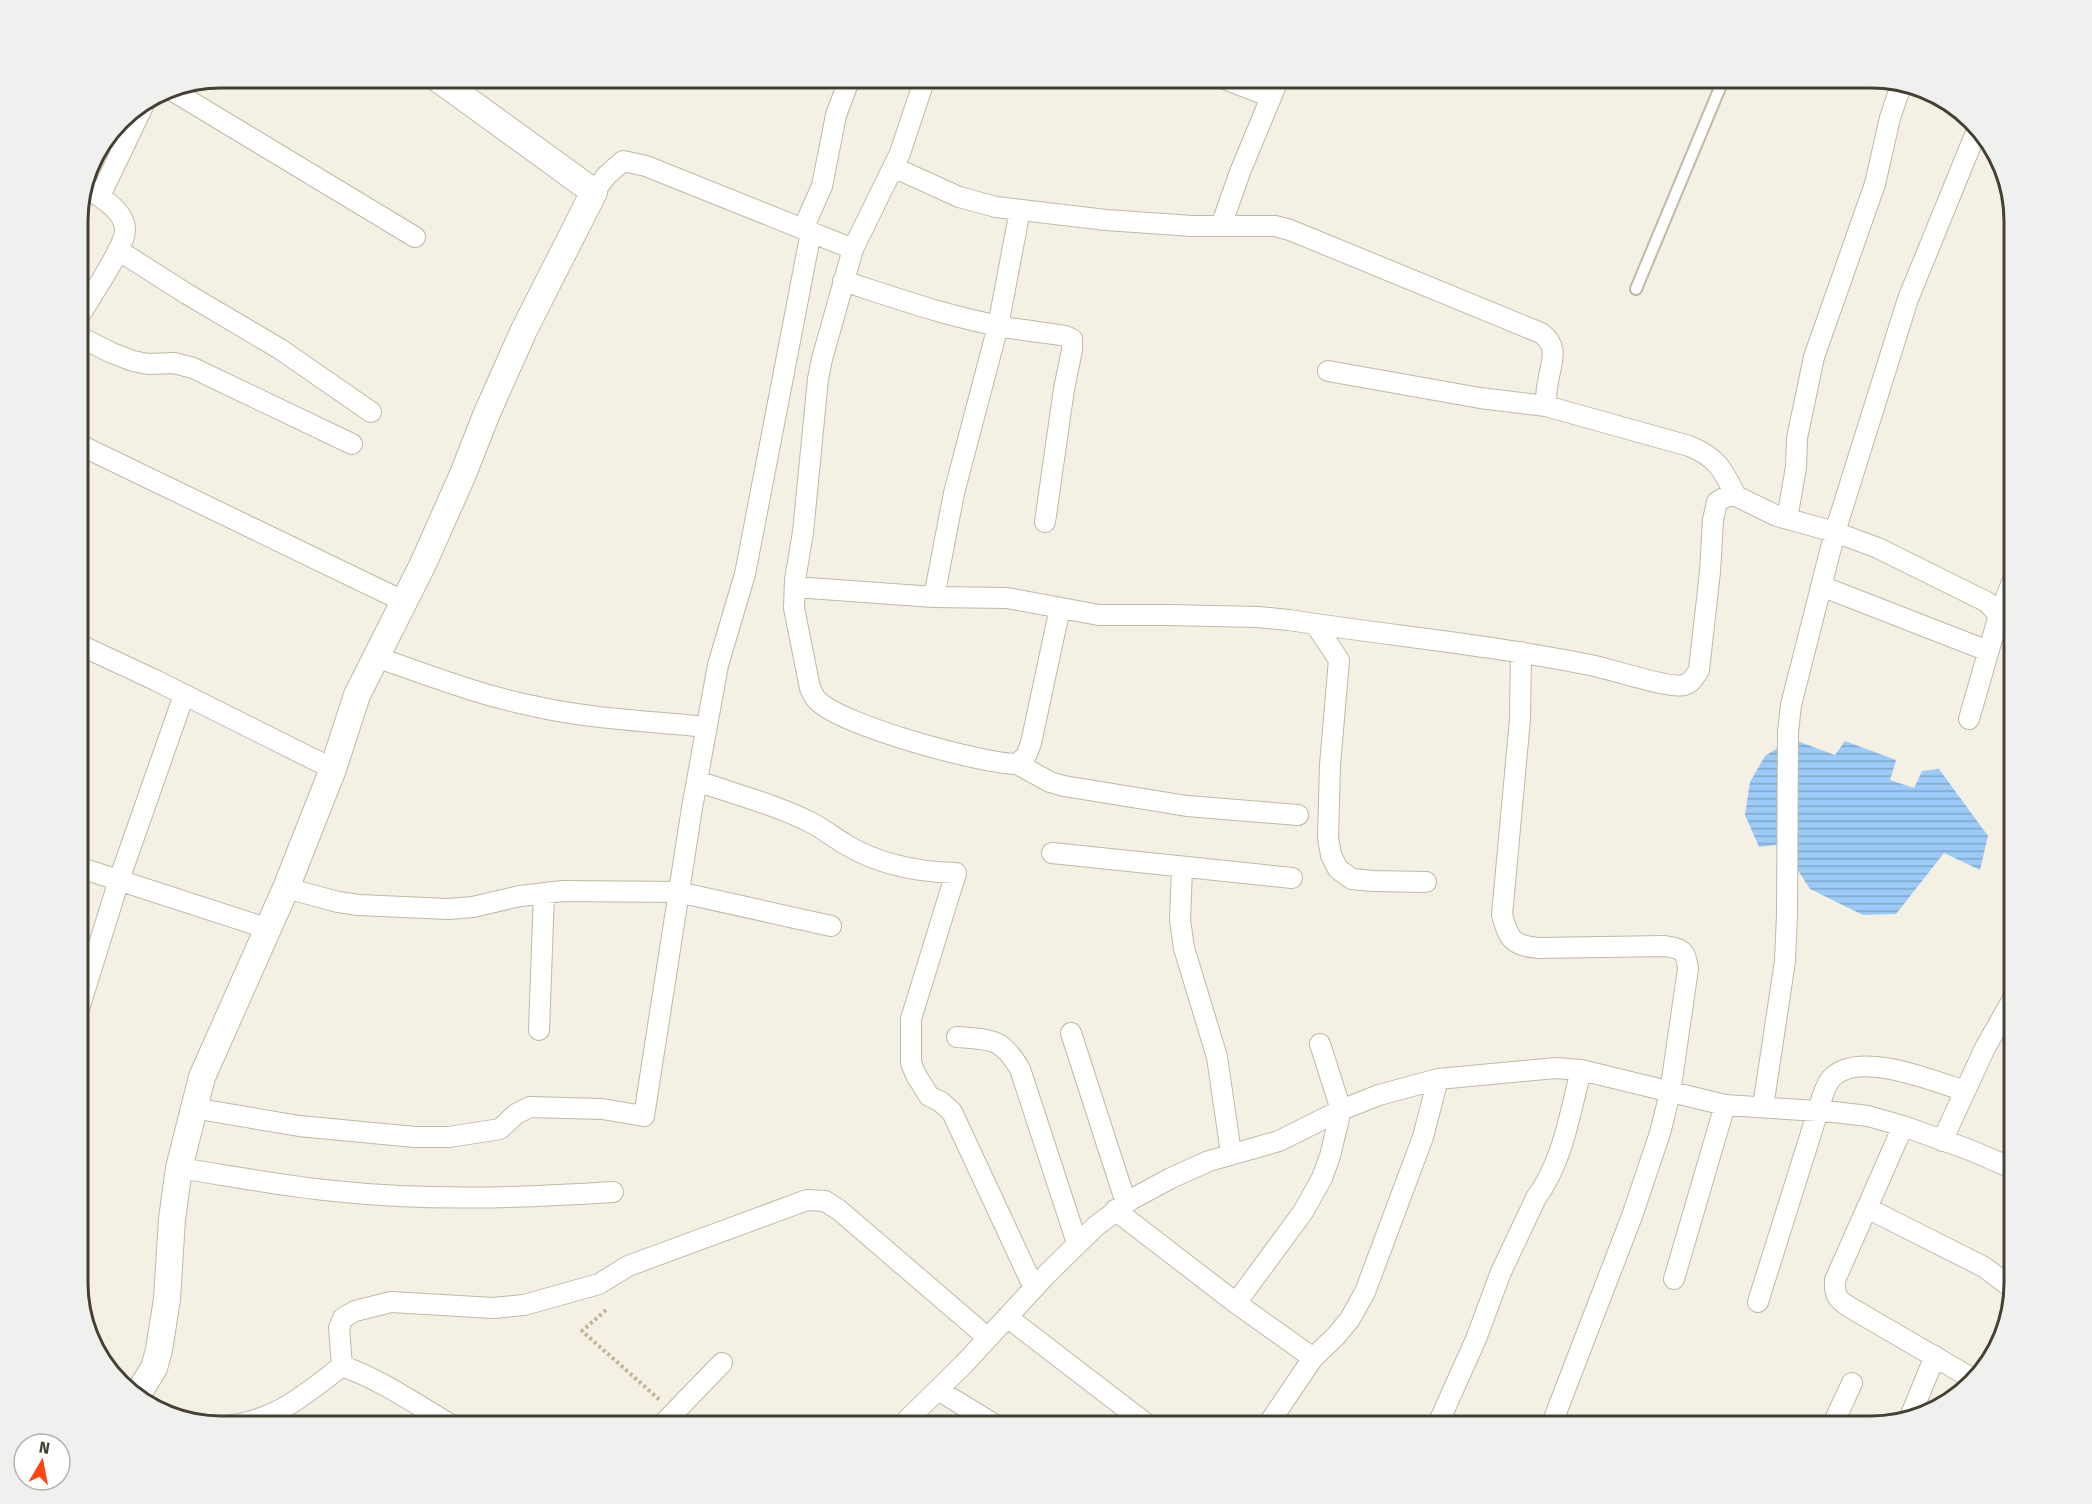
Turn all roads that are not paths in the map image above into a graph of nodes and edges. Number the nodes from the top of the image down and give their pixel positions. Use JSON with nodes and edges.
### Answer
{"nodes":[{"id":1,"x":451,"y":88,"type":"edge"},
{"id":2,"x":846,"y":88,"type":"edge"},
{"id":3,"x":921,"y":88,"type":"edge"},
{"id":4,"x":1248,"y":88,"type":"edge"},
{"id":5,"x":1275,"y":88,"type":"edge"},
{"id":6,"x":1720,"y":88,"type":"edge"},
{"id":7,"x":1899,"y":92,"type":"edge"},
{"id":8,"x":180,"y":96,"type":"edge"},
{"id":9,"x":1271,"y":97,"type":"junction"},
{"id":10,"x":134,"y":121,"type":"edge"},
{"id":11,"x":1974,"y":138,"type":"edge"},
{"id":12,"x":893,"y":167,"type":"junction"},
{"id":13,"x":92,"y":192,"type":"edge"},
{"id":14,"x":594,"y":192,"type":"junction"},
{"id":15,"x":1020,"y":210,"type":"junction"},
{"id":16,"x":1221,"y":226,"type":"junction"},
{"id":17,"x":807,"y":231,"type":"junction"},
{"id":18,"x":415,"y":237,"type":"dead end"},
{"id":19,"x":853,"y":249,"type":"junction"},
{"id":20,"x":118,"y":250,"type":"junction"},
{"id":21,"x":843,"y":281,"type":"junction"},
{"id":22,"x":1636,"y":289,"type":"dead end"},
{"id":23,"x":89,"y":299,"type":"edge"},
{"id":24,"x":998,"y":326,"type":"junction"},
{"id":25,"x":89,"y":342,"type":"edge"},
{"id":26,"x":1328,"y":371,"type":"dead end"},
{"id":27,"x":1546,"y":406,"type":"junction"},
{"id":28,"x":371,"y":412,"type":"dead end"},
{"id":29,"x":352,"y":444,"type":"dead end"},
{"id":30,"x":89,"y":449,"type":"edge"},
{"id":31,"x":1736,"y":496,"type":"junction"},
{"id":32,"x":1787,"y":519,"type":"junction"},
{"id":33,"x":1045,"y":522,"type":"dead end"},
{"id":34,"x":1835,"y":532,"type":"junction"},
{"id":35,"x":1821,"y":586,"type":"junction"},
{"id":36,"x":795,"y":587,"type":"junction"},
{"id":37,"x":934,"y":597,"type":"junction"},
{"id":38,"x":405,"y":602,"type":"junction"},
{"id":39,"x":2004,"y":603,"type":"edge"},
{"id":40,"x":1060,"y":608,"type":"junction"},
{"id":41,"x":1999,"y":615,"type":"junction"},
{"id":42,"x":1315,"y":624,"type":"junction"},
{"id":43,"x":89,"y":649,"type":"edge"},
{"id":44,"x":1989,"y":651,"type":"junction"},
{"id":45,"x":1521,"y":652,"type":"junction"},
{"id":46,"x":376,"y":657,"type":"junction"},
{"id":47,"x":184,"y":695,"type":"junction"},
{"id":48,"x":1969,"y":720,"type":"dead end"},
{"id":49,"x":707,"y":726,"type":"junction"},
{"id":50,"x":1017,"y":764,"type":"junction"},
{"id":51,"x":333,"y":770,"type":"junction"},
{"id":52,"x":697,"y":781,"type":"junction"},
{"id":53,"x":1298,"y":815,"type":"dead end"},
{"id":54,"x":1052,"y":853,"type":"dead end"},
{"id":55,"x":1182,"y":868,"type":"junction"},
{"id":56,"x":89,"y":871,"type":"edge"},
{"id":57,"x":1292,"y":878,"type":"dead end"},
{"id":58,"x":118,"y":880,"type":"junction"},
{"id":59,"x":1426,"y":882,"type":"dead end"},
{"id":60,"x":286,"y":888,"type":"junction"},
{"id":61,"x":678,"y":892,"type":"junction"},
{"id":62,"x":544,"y":893,"type":"junction"},
{"id":63,"x":831,"y":926,"type":"dead end"},
{"id":64,"x":269,"y":929,"type":"junction"},
{"id":65,"x":89,"y":976,"type":"edge"},
{"id":66,"x":2004,"y":1015,"type":"edge"},
{"id":67,"x":539,"y":1030,"type":"dead end"},
{"id":68,"x":1071,"y":1033,"type":"dead end"},
{"id":69,"x":957,"y":1037,"type":"dead end"},
{"id":70,"x":1320,"y":1044,"type":"dead end"},
{"id":71,"x":1581,"y":1070,"type":"junction"},
{"id":72,"x":1438,"y":1079,"type":"junction"},
{"id":73,"x":1965,"y":1091,"type":"junction"},
{"id":74,"x":1670,"y":1093,"type":"junction"},
{"id":75,"x":1725,"y":1105,"type":"junction"},
{"id":76,"x":1763,"y":1107,"type":"junction"},
{"id":77,"x":193,"y":1108,"type":"junction"},
{"id":78,"x":1341,"y":1110,"type":"junction"},
{"id":79,"x":1818,"y":1111,"type":"junction"},
{"id":80,"x":1903,"y":1126,"type":"junction"},
{"id":81,"x":1942,"y":1141,"type":"junction"},
{"id":82,"x":1231,"y":1154,"type":"junction"},
{"id":83,"x":2004,"y":1165,"type":"edge"},
{"id":84,"x":180,"y":1168,"type":"junction"},
{"id":85,"x":613,"y":1192,"type":"dead end"},
{"id":86,"x":1120,"y":1207,"type":"junction"},
{"id":87,"x":1867,"y":1208,"type":"junction"},
{"id":88,"x":1077,"y":1244,"type":"junction"},
{"id":89,"x":1674,"y":1279,"type":"dead end"},
{"id":90,"x":2004,"y":1282,"type":"edge"},
{"id":91,"x":1034,"y":1288,"type":"junction"},
{"id":92,"x":1758,"y":1302,"type":"dead end"},
{"id":93,"x":1236,"y":1303,"type":"junction"},
{"id":94,"x":1007,"y":1317,"type":"junction"},
{"id":95,"x":988,"y":1338,"type":"junction"},
{"id":96,"x":1935,"y":1356,"type":"junction"},
{"id":97,"x":1313,"y":1358,"type":"junction"},
{"id":98,"x":722,"y":1364,"type":"dead end"},
{"id":99,"x":342,"y":1366,"type":"junction"},
{"id":100,"x":1966,"y":1375,"type":"edge"},
{"id":101,"x":1852,"y":1383,"type":"dead end"},
{"id":102,"x":141,"y":1389,"type":"edge"},
{"id":103,"x":938,"y":1390,"type":"junction"},
{"id":104,"x":1914,"y":1408,"type":"edge"},
{"id":105,"x":272,"y":1415,"type":"edge"},
{"id":106,"x":436,"y":1416,"type":"edge"},
{"id":107,"x":671,"y":1416,"type":"edge"},
{"id":108,"x":911,"y":1416,"type":"edge"},
{"id":109,"x":981,"y":1416,"type":"edge"},
{"id":110,"x":1136,"y":1416,"type":"edge"},
{"id":111,"x":1274,"y":1416,"type":"edge"},
{"id":112,"x":1441,"y":1416,"type":"edge"},
{"id":113,"x":1555,"y":1416,"type":"edge"},
{"id":114,"x":1837,"y":1416,"type":"edge"}],
"edges":[{"from":1,"to":14,"type":"street"},
{"from":2,"to":17,"type":"street"},
{"from":3,"to":12,"type":"street"},
{"from":4,"to":9,"type":"street"},
{"from":5,"to":9,"type":"street"},
{"from":6,"to":22,"type":"lane"},
{"from":7,"to":32,"type":"street"},
{"from":8,"to":18,"type":"street"},
{"from":9,"to":16,"type":"street"},
{"from":10,"to":13,"type":"street"},
{"from":11,"to":34,"type":"street"},
{"from":12,"to":15,"type":"street"},
{"from":12,"to":19,"type":"street"},
{"from":13,"to":20,"type":"street"},
{"from":14,"to":17,"type":"street"},
{"from":14,"to":38,"type":"street"},
{"from":15,"to":16,"type":"street"},
{"from":15,"to":24,"type":"street"},
{"from":16,"to":27,"type":"street"},
{"from":17,"to":19,"type":"street"},
{"from":17,"to":49,"type":"street"},
{"from":19,"to":21,"type":"street"},
{"from":20,"to":23,"type":"street"},
{"from":20,"to":28,"type":"street"},
{"from":21,"to":24,"type":"street"},
{"from":21,"to":36,"type":"street"},
{"from":24,"to":33,"type":"street"},
{"from":24,"to":37,"type":"street"},
{"from":25,"to":29,"type":"street"},
{"from":26,"to":27,"type":"street"},
{"from":27,"to":31,"type":"street"},
{"from":30,"to":38,"type":"street"},
{"from":31,"to":32,"type":"street"},
{"from":31,"to":45,"type":"street"},
{"from":32,"to":34,"type":"street"},
{"from":34,"to":35,"type":"street"},
{"from":34,"to":41,"type":"street"},
{"from":35,"to":44,"type":"street"},
{"from":35,"to":76,"type":"street"},
{"from":36,"to":37,"type":"street"},
{"from":36,"to":50,"type":"street"},
{"from":37,"to":40,"type":"street"},
{"from":38,"to":46,"type":"street"},
{"from":39,"to":41,"type":"street"},
{"from":40,"to":42,"type":"street"},
{"from":40,"to":50,"type":"street"},
{"from":41,"to":44,"type":"street"},
{"from":42,"to":45,"type":"street"},
{"from":42,"to":59,"type":"street"},
{"from":43,"to":47,"type":"street"},
{"from":44,"to":48,"type":"street"},
{"from":45,"to":74,"type":"street"},
{"from":46,"to":49,"type":"street"},
{"from":46,"to":51,"type":"street"},
{"from":47,"to":51,"type":"street"},
{"from":47,"to":58,"type":"street"},
{"from":49,"to":52,"type":"street"},
{"from":50,"to":53,"type":"street"},
{"from":51,"to":60,"type":"street"},
{"from":52,"to":61,"type":"street"},
{"from":52,"to":91,"type":"street"},
{"from":54,"to":55,"type":"street"},
{"from":55,"to":57,"type":"street"},
{"from":55,"to":82,"type":"street"},
{"from":56,"to":58,"type":"street"},
{"from":58,"to":64,"type":"street"},
{"from":58,"to":65,"type":"street"},
{"from":60,"to":62,"type":"street"},
{"from":60,"to":64,"type":"street"},
{"from":61,"to":62,"type":"street"},
{"from":61,"to":63,"type":"street"},
{"from":61,"to":77,"type":"street"},
{"from":62,"to":67,"type":"street"},
{"from":64,"to":77,"type":"street"},
{"from":66,"to":73,"type":"street"},
{"from":68,"to":86,"type":"street"},
{"from":69,"to":88,"type":"street"},
{"from":70,"to":78,"type":"street"},
{"from":71,"to":72,"type":"street"},
{"from":71,"to":74,"type":"street"},
{"from":71,"to":112,"type":"street"},
{"from":72,"to":78,"type":"street"},
{"from":72,"to":97,"type":"street"},
{"from":73,"to":79,"type":"street"},
{"from":73,"to":81,"type":"street"},
{"from":74,"to":75,"type":"street"},
{"from":74,"to":113,"type":"street"},
{"from":75,"to":76,"type":"street"},
{"from":75,"to":89,"type":"street"},
{"from":76,"to":79,"type":"street"},
{"from":77,"to":84,"type":"street"},
{"from":78,"to":82,"type":"street"},
{"from":78,"to":93,"type":"street"},
{"from":79,"to":80,"type":"street"},
{"from":79,"to":92,"type":"street"},
{"from":80,"to":81,"type":"street"},
{"from":80,"to":87,"type":"street"},
{"from":81,"to":83,"type":"street"},
{"from":82,"to":86,"type":"street"},
{"from":84,"to":85,"type":"street"},
{"from":84,"to":102,"type":"street"},
{"from":86,"to":88,"type":"street"},
{"from":86,"to":93,"type":"street"},
{"from":87,"to":90,"type":"street"},
{"from":87,"to":96,"type":"street"},
{"from":88,"to":91,"type":"street"},
{"from":91,"to":94,"type":"street"},
{"from":93,"to":97,"type":"street"},
{"from":94,"to":95,"type":"street"},
{"from":94,"to":110,"type":"street"},
{"from":95,"to":99,"type":"street"},
{"from":95,"to":103,"type":"street"},
{"from":96,"to":100,"type":"street"},
{"from":96,"to":104,"type":"street"},
{"from":97,"to":111,"type":"street"},
{"from":98,"to":107,"type":"street"},
{"from":99,"to":105,"type":"street"},
{"from":99,"to":106,"type":"street"},
{"from":101,"to":114,"type":"street"},
{"from":103,"to":108,"type":"street"},
{"from":103,"to":109,"type":"street"}]}
